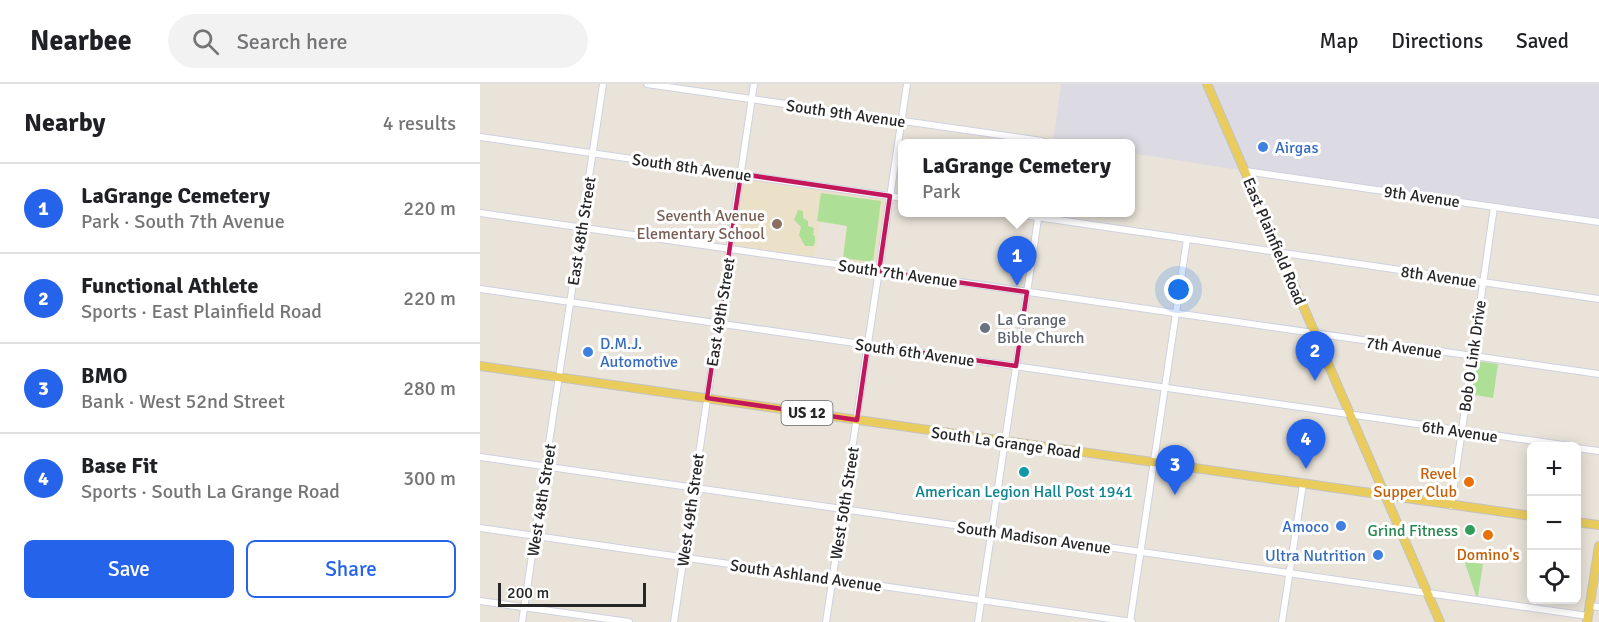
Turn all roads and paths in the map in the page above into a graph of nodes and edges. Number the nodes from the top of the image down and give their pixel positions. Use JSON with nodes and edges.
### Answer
{"nodes":[{"id":1,"x":603,"y":84,"type":"edge"},
{"id":2,"x":647,"y":84,"type":"edge"},
{"id":3,"x":754,"y":84,"type":"edge"},
{"id":4,"x":907,"y":84,"type":"edge"},
{"id":5,"x":1207,"y":84,"type":"edge"},
{"id":6,"x":752,"y":99,"type":"junction"},
{"id":7,"x":901,"y":120,"type":"junction"},
{"id":8,"x":480,"y":137,"type":"edge"},
{"id":9,"x":898,"y":139,"type":"edge"},
{"id":10,"x":1029,"y":139,"type":"edge"},
{"id":11,"x":898,"y":141,"type":"edge"},
{"id":12,"x":592,"y":153,"type":"junction"},
{"id":13,"x":1245,"y":171,"type":"junction"},
{"id":14,"x":741,"y":174,"type":"junction"},
{"id":15,"x":890,"y":196,"type":"junction"},
{"id":16,"x":898,"y":197,"type":"edge"},
{"id":17,"x":1494,"y":207,"type":"junction"},
{"id":18,"x":480,"y":213,"type":"edge"},
{"id":19,"x":1039,"y":217,"type":"edge"},
{"id":20,"x":1051,"y":217,"type":"edge"},
{"id":21,"x":1599,"y":222,"type":"edge"},
{"id":22,"x":581,"y":227,"type":"junction"},
{"id":23,"x":1187,"y":239,"type":"junction"},
{"id":24,"x":729,"y":249,"type":"junction"},
{"id":25,"x":1280,"y":252,"type":"junction"},
{"id":26,"x":879,"y":271,"type":"junction"},
{"id":27,"x":1484,"y":282,"type":"junction"},
{"id":28,"x":480,"y":289,"type":"edge"},
{"id":29,"x":1027,"y":292,"type":"junction"},
{"id":30,"x":1599,"y":299,"type":"edge"},
{"id":31,"x":570,"y":302,"type":"junction"},
{"id":32,"x":1176,"y":312,"type":"junction"},
{"id":33,"x":718,"y":323,"type":"junction"},
{"id":34,"x":1316,"y":334,"type":"junction"},
{"id":35,"x":868,"y":345,"type":"junction"},
{"id":36,"x":1472,"y":356,"type":"junction"},
{"id":37,"x":480,"y":366,"type":"edge"},
{"id":38,"x":1016,"y":366,"type":"junction"},
{"id":39,"x":1599,"y":374,"type":"edge"},
{"id":40,"x":559,"y":377,"type":"junction"},
{"id":41,"x":1165,"y":388,"type":"junction"},
{"id":42,"x":707,"y":398,"type":"junction"},
{"id":43,"x":1351,"y":415,"type":"junction"},
{"id":44,"x":857,"y":420,"type":"junction"},
{"id":45,"x":1461,"y":431,"type":"junction"},
{"id":46,"x":1005,"y":442,"type":"junction"},
{"id":47,"x":1536,"y":442,"type":"edge"},
{"id":48,"x":1581,"y":448,"type":"edge"},
{"id":49,"x":1599,"y":451,"type":"edge"},
{"id":50,"x":480,"y":457,"type":"edge"},
{"id":51,"x":1153,"y":463,"type":"junction"},
{"id":52,"x":546,"y":466,"type":"junction"},
{"id":53,"x":1303,"y":484,"type":"junction"},
{"id":54,"x":693,"y":488,"type":"junction"},
{"id":55,"x":1386,"y":497,"type":"junction"},
{"id":56,"x":1451,"y":506,"type":"junction"},
{"id":57,"x":843,"y":510,"type":"junction"},
{"id":58,"x":1527,"y":515,"type":"edge"},
{"id":59,"x":1581,"y":523,"type":"edge"},
{"id":60,"x":1599,"y":525,"type":"edge"},
{"id":61,"x":480,"y":528,"type":"edge"},
{"id":62,"x":992,"y":531,"type":"junction"},
{"id":63,"x":535,"y":536,"type":"junction"},
{"id":64,"x":1599,"y":546,"type":"edge"},
{"id":65,"x":1140,"y":552,"type":"junction"},
{"id":66,"x":683,"y":557,"type":"junction"},
{"id":67,"x":1289,"y":573,"type":"junction"},
{"id":68,"x":832,"y":580,"type":"junction"},
{"id":69,"x":1427,"y":593,"type":"junction"},
{"id":70,"x":982,"y":600,"type":"junction"},
{"id":71,"x":480,"y":601,"type":"edge"},
{"id":72,"x":1594,"y":606,"type":"edge"},
{"id":73,"x":524,"y":607,"type":"junction"},
{"id":74,"x":1588,"y":619,"type":"edge"},
{"id":75,"x":522,"y":622,"type":"edge"},
{"id":76,"x":629,"y":622,"type":"edge"},
{"id":77,"x":674,"y":622,"type":"edge"},
{"id":78,"x":826,"y":622,"type":"edge"},
{"id":79,"x":978,"y":622,"type":"edge"},
{"id":80,"x":1131,"y":622,"type":"edge"},
{"id":81,"x":1282,"y":622,"type":"edge"},
{"id":82,"x":1440,"y":622,"type":"edge"}],
"edges":[{"from":1,"to":12,"type":"street","name":"East 48th Street"},
{"from":2,"to":6,"type":"street","name":"South 9th Avenue"},
{"from":3,"to":6,"type":"street","name":"East 49th Street"},
{"from":4,"to":7,"type":"street","name":"West 50th Street"},
{"from":5,"to":13,"type":"main road","name":"East Plainfield Road"},
{"from":6,"to":7,"type":"street","name":"South 9th Avenue"},
{"from":6,"to":14,"type":"street","name":"East 49th Street"},
{"from":7,"to":9,"type":"street","name":"West 50th Street"},
{"from":7,"to":10,"type":"street","name":"South 9th Avenue"},
{"from":8,"to":12,"type":"street","name":"South 8th Avenue"},
{"from":11,"to":15,"type":"street","name":"West 50th Street"},
{"from":12,"to":14,"type":"street","name":"South 8th Avenue"},
{"from":12,"to":22,"type":"street","name":"East 48th Street"},
{"from":13,"to":17,"type":"street","name":"9th Avenue"},
{"from":13,"to":25,"type":"main road","name":"East Plainfield Road"},
{"from":14,"to":15,"type":"street","name":"South 8th Avenue"},
{"from":14,"to":24,"type":"street","name":"East 49th Street"},
{"from":15,"to":16,"type":"street","name":"South 8th Avenue"},
{"from":15,"to":26,"type":"street","name":"West 50th Street"},
{"from":17,"to":21,"type":"street","name":"9th Avenue"},
{"from":17,"to":27,"type":"street","name":"Bob O Link Drive"},
{"from":18,"to":22,"type":"street","name":"South 7th Avenue"},
{"from":19,"to":29,"type":"street"},
{"from":20,"to":23,"type":"street"},
{"from":22,"to":24,"type":"street","name":"South 7th Avenue"},
{"from":22,"to":31,"type":"street","name":"East 48th Street"},
{"from":23,"to":25,"type":"street"},
{"from":23,"to":32,"type":"street"},
{"from":24,"to":26,"type":"street","name":"South 7th Avenue"},
{"from":24,"to":33,"type":"street","name":"East 49th Street"},
{"from":25,"to":27,"type":"street","name":"8th Avenue"},
{"from":25,"to":34,"type":"main road","name":"East Plainfield Road"},
{"from":26,"to":29,"type":"street","name":"South 7th Avenue"},
{"from":26,"to":35,"type":"street","name":"West 50th Street"},
{"from":27,"to":30,"type":"street","name":"8th Avenue"},
{"from":27,"to":36,"type":"street","name":"Bob O Link Drive"},
{"from":28,"to":31,"type":"street","name":"South 6th Avenue"},
{"from":29,"to":32,"type":"street","name":"South 7th Avenue"},
{"from":29,"to":38,"type":"street"},
{"from":31,"to":33,"type":"street","name":"South 6th Avenue"},
{"from":31,"to":40,"type":"street","name":"East 48th Street"},
{"from":32,"to":34,"type":"street","name":"South 7th Avenue"},
{"from":32,"to":41,"type":"street"},
{"from":33,"to":35,"type":"street","name":"South 6th Avenue"},
{"from":33,"to":42,"type":"street","name":"East 49th Street"},
{"from":34,"to":36,"type":"street","name":"7th Avenue"},
{"from":34,"to":43,"type":"main road","name":"East Plainfield Road"},
{"from":35,"to":38,"type":"street","name":"South 6th Avenue"},
{"from":35,"to":44,"type":"street","name":"West 50th Street"},
{"from":36,"to":39,"type":"street","name":"7th Avenue"},
{"from":36,"to":45,"type":"street","name":"Bob O Link Drive"},
{"from":37,"to":40,"type":"main road","name":"South La Grange Road","number":"US 12"},
{"from":38,"to":41,"type":"street","name":"South 6th Avenue"},
{"from":38,"to":46,"type":"street"},
{"from":40,"to":42,"type":"main road","name":"South La Grange Road","number":"US 12"},
{"from":40,"to":52,"type":"street","name":"West 48th Street"},
{"from":41,"to":43,"type":"street","name":"South 6th Avenue"},
{"from":41,"to":51,"type":"street"},
{"from":42,"to":44,"type":"main road","name":"South La Grange Road","number":"US 12"},
{"from":42,"to":54,"type":"street","name":"West 49th Street"},
{"from":43,"to":45,"type":"street","name":"6th Avenue"},
{"from":43,"to":55,"type":"main road","name":"East Plainfield Road"},
{"from":44,"to":46,"type":"main road","name":"South La Grange Road","number":"US 12"},
{"from":44,"to":57,"type":"street","name":"West 50th Street"},
{"from":45,"to":47,"type":"street","name":"6th Avenue"},
{"from":45,"to":56,"type":"street","name":"Bob O Link Drive"},
{"from":46,"to":51,"type":"main road","name":"South La Grange Road","number":"US 12"},
{"from":46,"to":62,"type":"street"},
{"from":48,"to":49,"type":"street"},
{"from":50,"to":52,"type":"street","name":"South Madison Avenue"},
{"from":51,"to":53,"type":"main road","name":"South La Grange Road","number":"US 12"},
{"from":51,"to":65,"type":"street"},
{"from":52,"to":54,"type":"street","name":"South Madison Avenue"},
{"from":52,"to":63,"type":"street","name":"West 48th Street"},
{"from":53,"to":55,"type":"main road","name":"South La Grange Road","number":"US 12"},
{"from":53,"to":67,"type":"street"},
{"from":54,"to":57,"type":"street","name":"South Madison Avenue"},
{"from":54,"to":66,"type":"street","name":"West 49th Street"},
{"from":55,"to":56,"type":"main road","name":"South La Grange Road","number":"US 12"},
{"from":55,"to":69,"type":"main road","name":"East Plainfield Road"},
{"from":56,"to":58,"type":"main road","name":"South La Grange Road","number":"US 12"},
{"from":57,"to":62,"type":"street","name":"South Madison Avenue"},
{"from":57,"to":68,"type":"street","name":"West 50th Street"},
{"from":59,"to":60,"type":"main road"},
{"from":61,"to":63,"type":"street","name":"South Ashland Avenue"},
{"from":62,"to":65,"type":"street","name":"South Madison Avenue"},
{"from":62,"to":70,"type":"street"},
{"from":63,"to":66,"type":"street","name":"South Ashland Avenue"},
{"from":63,"to":73,"type":"street","name":"West 48th Street"},
{"from":64,"to":72,"type":"main road"},
{"from":65,"to":67,"type":"street","name":"South Madison Avenue"},
{"from":65,"to":80,"type":"street"},
{"from":66,"to":68,"type":"street","name":"South Ashland Avenue"},
{"from":66,"to":77,"type":"street","name":"West 49th Street"},
{"from":67,"to":69,"type":"street","name":"South Madison Avenue"},
{"from":67,"to":81,"type":"street"},
{"from":68,"to":70,"type":"street","name":"South Ashland Avenue"},
{"from":68,"to":78,"type":"street","name":"West 50th Street"},
{"from":69,"to":74,"type":"street","name":"South Madison Avenue"},
{"from":69,"to":82,"type":"main road","name":"East Plainfield Road"},
{"from":70,"to":79,"type":"street"},
{"from":70,"to":80,"type":"street","name":"South Ashland Avenue"},
{"from":71,"to":73,"type":"street"},
{"from":72,"to":74,"type":"main road"},
{"from":73,"to":75,"type":"street","name":"West 48th Street"},
{"from":73,"to":76,"type":"street"}]}
